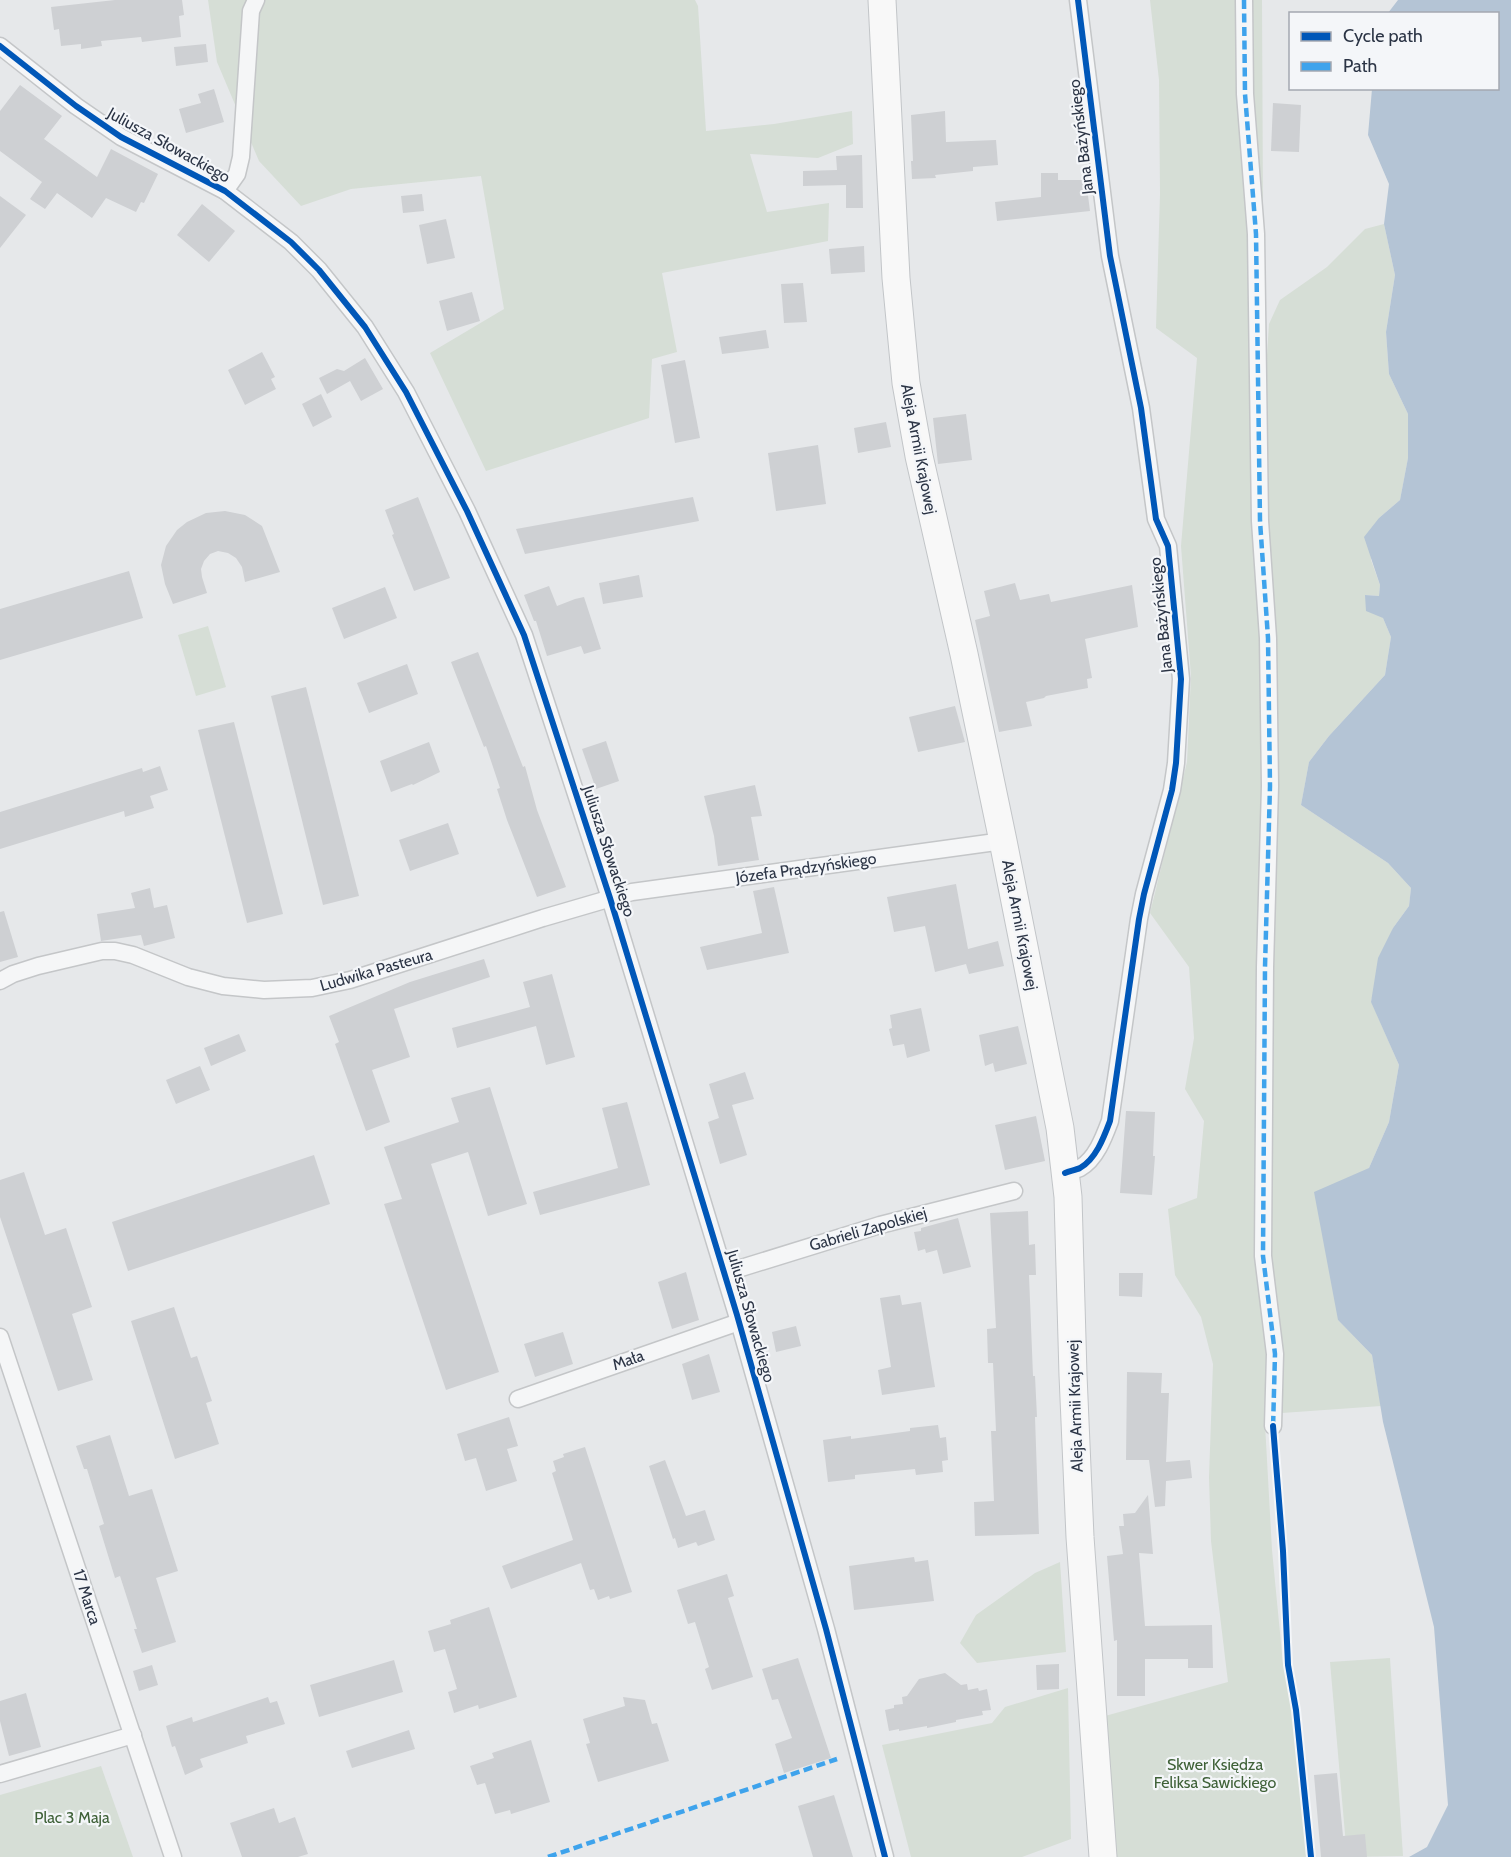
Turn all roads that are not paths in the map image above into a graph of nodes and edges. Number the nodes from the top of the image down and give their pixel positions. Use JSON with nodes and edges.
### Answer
{"nodes":[{"id":1,"x":256,"y":0,"type":"edge"},
{"id":2,"x":882,"y":0,"type":"edge"},
{"id":3,"x":1078,"y":0,"type":"edge"},
{"id":4,"x":1244,"y":0,"type":"edge"},
{"id":5,"x":0,"y":46,"type":"edge"},
{"id":6,"x":225,"y":191,"type":"junction"},
{"id":7,"x":1003,"y":841,"type":"junction"},
{"id":8,"x":610,"y":898,"type":"junction"},
{"id":9,"x":0,"y":981,"type":"edge"},
{"id":10,"x":1065,"y":1173,"type":"junction"},
{"id":11,"x":1014,"y":1191,"type":"dead end"},
{"id":12,"x":724,"y":1273,"type":"junction"},
{"id":13,"x":739,"y":1322,"type":"junction"},
{"id":14,"x":0,"y":1337,"type":"edge"},
{"id":15,"x":518,"y":1399,"type":"dead end"},
{"id":16,"x":1273,"y":1426,"type":"dead end"},
{"id":17,"x":133,"y":1735,"type":"junction"},
{"id":18,"x":0,"y":1774,"type":"edge"},
{"id":19,"x":172,"y":1857,"type":"edge"},
{"id":20,"x":885,"y":1857,"type":"edge"},
{"id":21,"x":1102,"y":1857,"type":"edge"}],
"edges":[{"from":1,"to":6,"type":"street"},
{"from":2,"to":7,"type":"main road","name":"Aleja Armii Krajowej"},
{"from":3,"to":10,"type":"street","name":"Jana Bażyńskiego"},
{"from":4,"to":16,"type":"street"},
{"from":5,"to":6,"type":"street","name":"Juliusza Słowackiego"},
{"from":6,"to":8,"type":"street","name":"Juliusza Słowackiego"},
{"from":7,"to":8,"type":"street","name":"Józefa Prądzyńskiego"},
{"from":7,"to":10,"type":"main road","name":"Aleja Armii Krajowej"},
{"from":8,"to":9,"type":"street","name":"Ludwika Pasteura"},
{"from":8,"to":12,"type":"street","name":"Juliusza Słowackiego"},
{"from":10,"to":21,"type":"main road","name":"Aleja Armii Krajowej"},
{"from":11,"to":12,"type":"street","name":"Gabrieli Zapolskiej"},
{"from":12,"to":13,"type":"street","name":"Juliusza Słowackiego"},
{"from":13,"to":15,"type":"street","name":"Mała"},
{"from":13,"to":20,"type":"street","name":"Juliusza Słowackiego"},
{"from":14,"to":17,"type":"street","name":"17 Marca"},
{"from":17,"to":18,"type":"street"},
{"from":17,"to":19,"type":"street","name":"17 Marca"}]}
